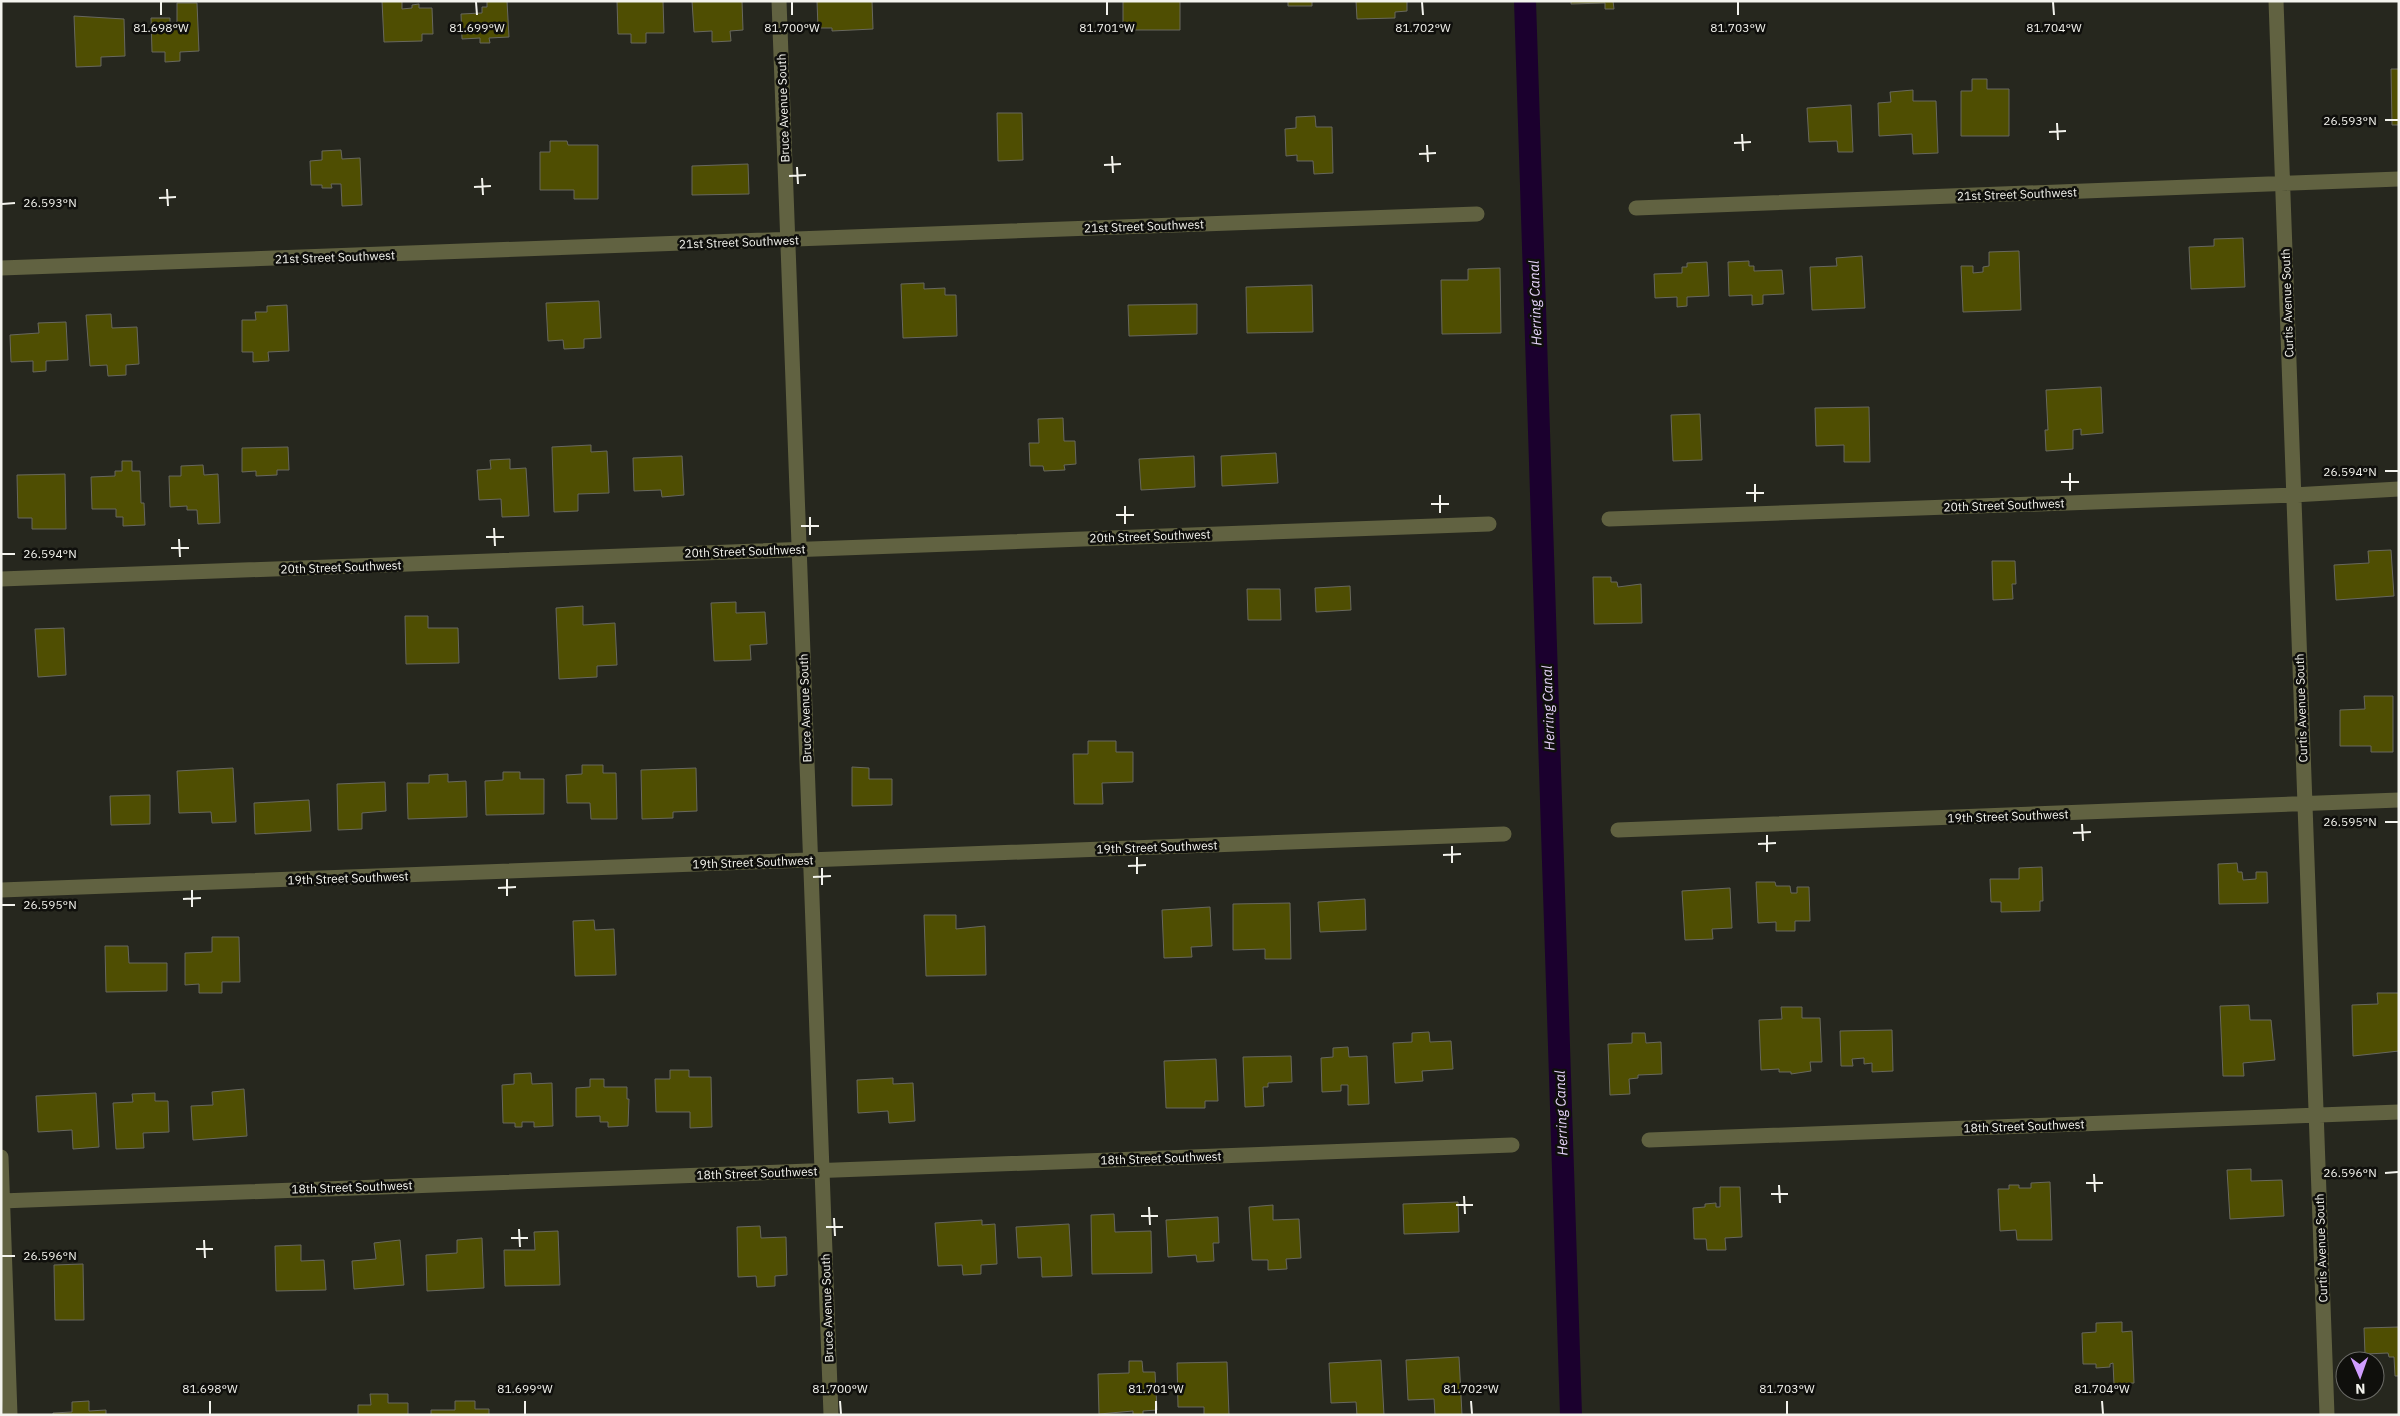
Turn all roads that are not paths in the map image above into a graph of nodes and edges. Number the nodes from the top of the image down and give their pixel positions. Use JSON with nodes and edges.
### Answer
{"nodes":[{"id":1,"x":779,"y":1,"type":"edge"},
{"id":2,"x":2276,"y":1,"type":"edge"},
{"id":3,"x":2399,"y":179,"type":"edge"},
{"id":4,"x":2282,"y":185,"type":"junction"},
{"id":5,"x":1636,"y":208,"type":"dead end"},
{"id":6,"x":1477,"y":214,"type":"dead end"},
{"id":7,"x":787,"y":240,"type":"junction"},
{"id":8,"x":1,"y":268,"type":"edge"},
{"id":9,"x":2399,"y":489,"type":"edge"},
{"id":10,"x":2294,"y":495,"type":"junction"},
{"id":11,"x":1609,"y":519,"type":"dead end"},
{"id":12,"x":1490,"y":524,"type":"dead end"},
{"id":13,"x":800,"y":549,"type":"junction"},
{"id":14,"x":1,"y":579,"type":"edge"},
{"id":15,"x":2399,"y":800,"type":"edge"},
{"id":16,"x":2305,"y":804,"type":"junction"},
{"id":17,"x":1618,"y":830,"type":"dead end"},
{"id":18,"x":1504,"y":834,"type":"dead end"},
{"id":19,"x":811,"y":860,"type":"junction"},
{"id":20,"x":1,"y":890,"type":"edge"},
{"id":21,"x":2399,"y":1112,"type":"edge"},
{"id":22,"x":2316,"y":1115,"type":"junction"},
{"id":23,"x":1649,"y":1140,"type":"dead end"},
{"id":24,"x":1512,"y":1146,"type":"dead end"},
{"id":25,"x":1,"y":1157,"type":"edge"},
{"id":26,"x":823,"y":1171,"type":"junction"},
{"id":27,"x":2,"y":1201,"type":"edge"},
{"id":28,"x":10,"y":1415,"type":"edge"},
{"id":29,"x":831,"y":1415,"type":"edge"},
{"id":30,"x":2327,"y":1415,"type":"edge"}],
"edges":[{"from":1,"to":7,"type":"street","name":"Bruce Avenue South"},
{"from":2,"to":4,"type":"street","name":"Curtis Avenue South"},
{"from":3,"to":4,"type":"street","name":"21st Street Southwest"},
{"from":4,"to":5,"type":"street","name":"21st Street Southwest"},
{"from":4,"to":10,"type":"street","name":"Curtis Avenue South"},
{"from":6,"to":7,"type":"street","name":"21st Street Southwest"},
{"from":7,"to":8,"type":"street","name":"21st Street Southwest"},
{"from":7,"to":13,"type":"street","name":"Bruce Avenue South"},
{"from":9,"to":10,"type":"street","name":"20th Street Southwest"},
{"from":10,"to":11,"type":"street","name":"20th Street Southwest"},
{"from":10,"to":16,"type":"street","name":"Curtis Avenue South"},
{"from":12,"to":13,"type":"street","name":"20th Street Southwest"},
{"from":13,"to":14,"type":"street","name":"20th Street Southwest"},
{"from":13,"to":19,"type":"street","name":"Bruce Avenue South"},
{"from":15,"to":16,"type":"street","name":"19th Street Southwest"},
{"from":16,"to":17,"type":"street","name":"19th Street Southwest"},
{"from":16,"to":22,"type":"street","name":"Curtis Avenue South"},
{"from":18,"to":19,"type":"street","name":"19th Street Southwest"},
{"from":19,"to":20,"type":"street","name":"19th Street Southwest"},
{"from":19,"to":26,"type":"street","name":"Bruce Avenue South"},
{"from":21,"to":22,"type":"street","name":"18th Street Southwest"},
{"from":22,"to":23,"type":"street","name":"18th Street Southwest"},
{"from":22,"to":30,"type":"street","name":"Curtis Avenue South"},
{"from":24,"to":26,"type":"street","name":"18th Street Southwest"},
{"from":25,"to":27,"type":"street"},
{"from":26,"to":27,"type":"street","name":"18th Street Southwest"},
{"from":26,"to":29,"type":"street","name":"Bruce Avenue South"},
{"from":27,"to":28,"type":"street"}]}
